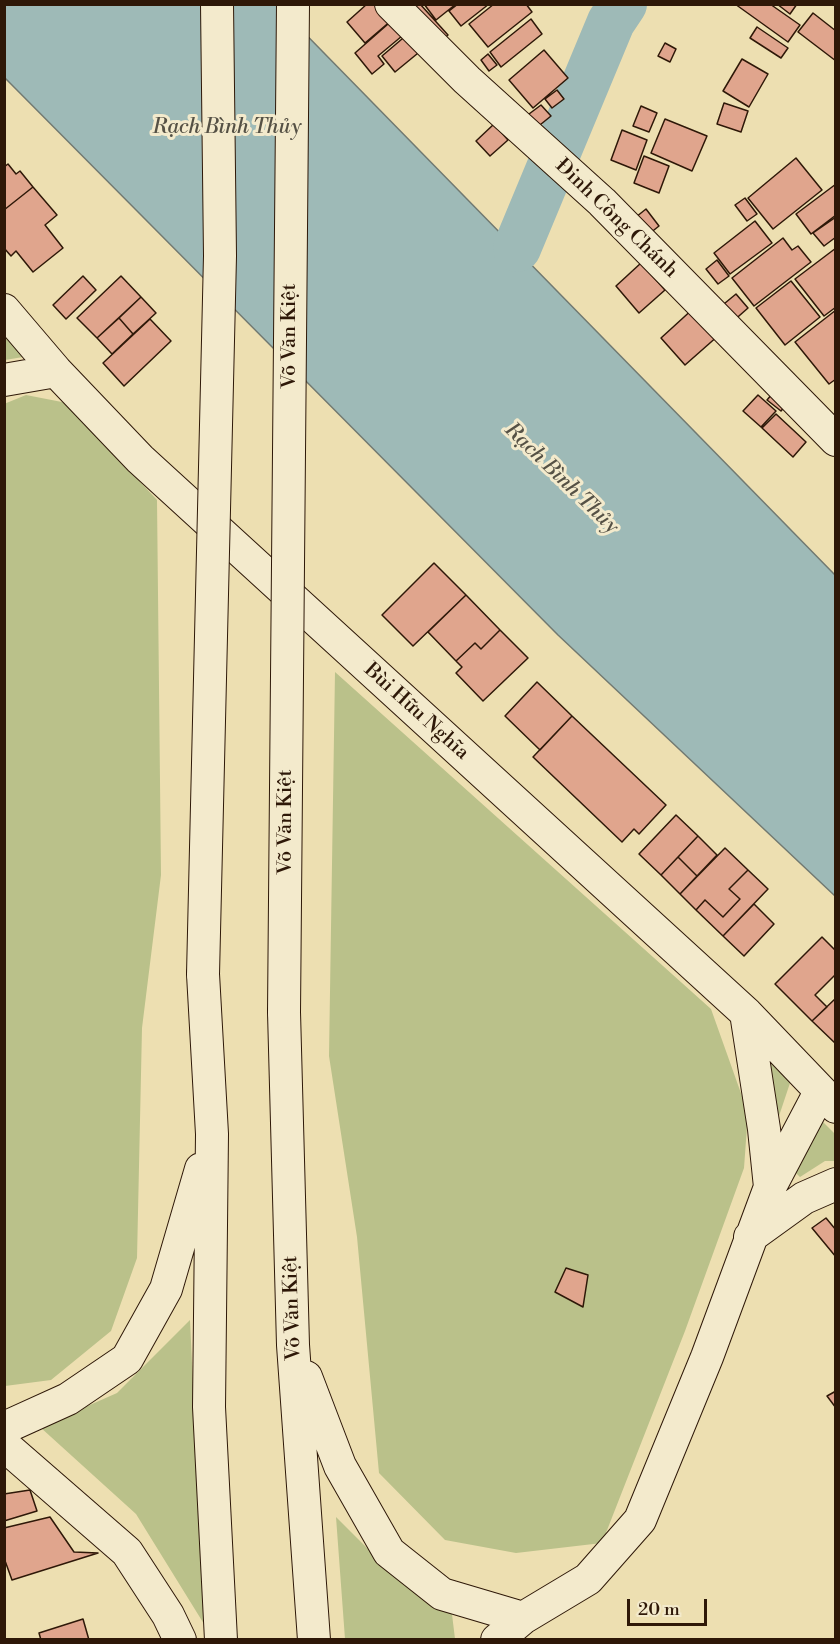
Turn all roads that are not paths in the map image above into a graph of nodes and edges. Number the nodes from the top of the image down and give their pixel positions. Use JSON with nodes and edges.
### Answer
{"nodes":[{"id":1,"x":218,"y":4,"type":"edge"},
{"id":2,"x":293,"y":4,"type":"edge"},
{"id":3,"x":391,"y":4,"type":"edge"},
{"id":4,"x":4,"y":310,"type":"edge"},
{"id":5,"x":56,"y":371,"type":"junction"},
{"id":6,"x":4,"y":380,"type":"edge"},
{"id":7,"x":836,"y":440,"type":"edge"},
{"id":8,"x":746,"y":1013,"type":"junction"},
{"id":9,"x":828,"y":1099,"type":"edge"},
{"id":10,"x":212,"y":1134,"type":"junction"},
{"id":11,"x":836,"y":1184,"type":"edge"},
{"id":12,"x":770,"y":1187,"type":"junction"},
{"id":13,"x":750,"y":1237,"type":"junction"},
{"id":14,"x":293,"y":1345,"type":"junction"},
{"id":15,"x":4,"y":1428,"type":"edge"},
{"id":16,"x":4,"y":1445,"type":"edge"},
{"id":17,"x":523,"y":1618,"type":"junction"},
{"id":18,"x":180,"y":1640,"type":"edge"},
{"id":19,"x":221,"y":1640,"type":"edge"},
{"id":20,"x":314,"y":1640,"type":"edge"},
{"id":21,"x":497,"y":1640,"type":"edge"}],
"edges":[{"from":1,"to":10,"type":"main road","bridge":true},
{"from":2,"to":14,"type":"main road","name":"Võ Văn Kiệt","bridge":true},
{"from":3,"to":7,"type":"main road","name":"Đinh Công Chánh"},
{"from":4,"to":5,"type":"main road","name":"Bùi Hữu Nghĩa"},
{"from":5,"to":6,"type":"main road"},
{"from":5,"to":8,"type":"main road","name":"Bùi Hữu Nghĩa"},
{"from":8,"to":9,"type":"main road","name":"Bùi Hữu Nghĩa"},
{"from":8,"to":12,"type":"main road"},
{"from":9,"to":12,"type":"main road"},
{"from":10,"to":15,"type":"main road"},
{"from":10,"to":19,"type":"main road"},
{"from":11,"to":13,"type":"main road"},
{"from":12,"to":13,"type":"main road"},
{"from":13,"to":17,"type":"main road"},
{"from":14,"to":17,"type":"main road"},
{"from":14,"to":20,"type":"main road","name":"Võ Văn Kiệt"},
{"from":16,"to":18,"type":"main road"},
{"from":17,"to":21,"type":"main road"}]}
